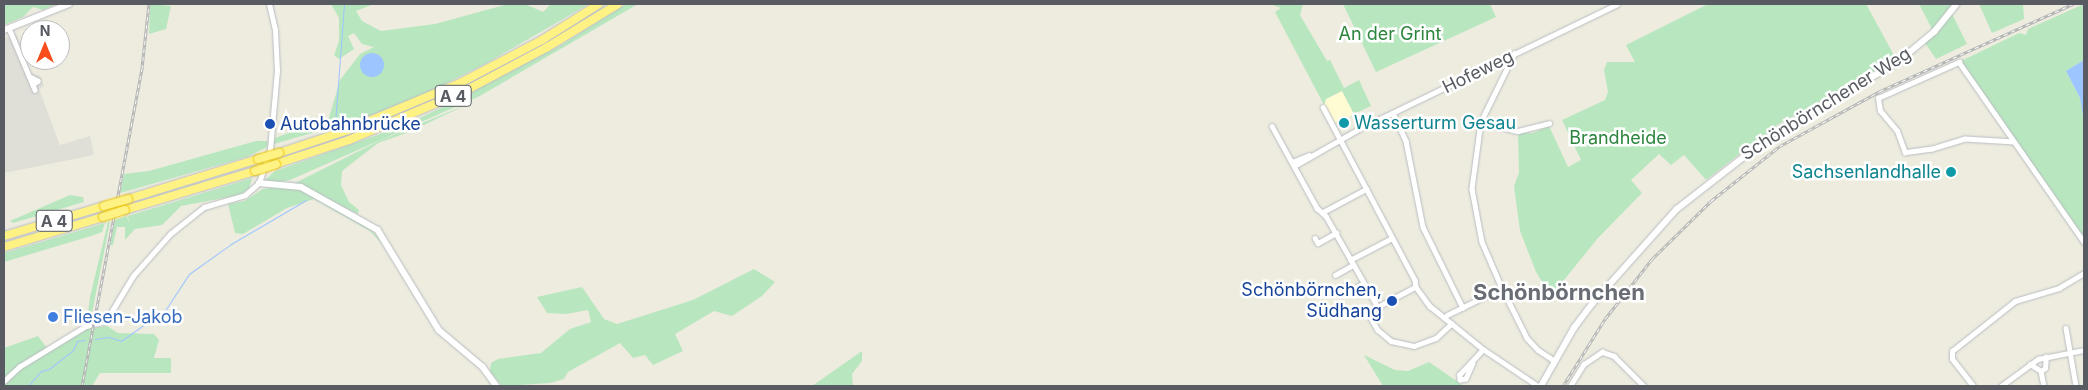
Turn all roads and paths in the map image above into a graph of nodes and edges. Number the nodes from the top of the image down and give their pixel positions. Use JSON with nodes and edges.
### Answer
{"nodes":[{"id":1,"x":69,"y":4,"type":"edge"},
{"id":2,"x":268,"y":4,"type":"edge"},
{"id":3,"x":599,"y":4,"type":"edge"},
{"id":4,"x":618,"y":4,"type":"edge"},
{"id":5,"x":1617,"y":4,"type":"edge"},
{"id":6,"x":1957,"y":4,"type":"edge"},
{"id":7,"x":1609,"y":5,"type":"edge"},
{"id":8,"x":6,"y":29,"type":"edge"},
{"id":9,"x":1515,"y":53,"type":"junction"},
{"id":10,"x":34,"y":88,"type":"dead end"},
{"id":11,"x":1323,"y":107,"type":"dead end"},
{"id":12,"x":1393,"y":113,"type":"junction"},
{"id":13,"x":1482,"y":122,"type":"junction"},
{"id":14,"x":1549,"y":124,"type":"dead end"},
{"id":15,"x":1272,"y":126,"type":"dead end"},
{"id":16,"x":1339,"y":140,"type":"junction"},
{"id":17,"x":2014,"y":142,"type":"junction"},
{"id":18,"x":1293,"y":164,"type":"junction"},
{"id":19,"x":259,"y":183,"type":"junction"},
{"id":20,"x":1366,"y":189,"type":"junction"},
{"id":21,"x":1323,"y":212,"type":"junction"},
{"id":22,"x":1336,"y":233,"type":"junction"},
{"id":23,"x":4,"y":236,"type":"edge"},
{"id":24,"x":1315,"y":238,"type":"dead end"},
{"id":25,"x":1392,"y":238,"type":"junction"},
{"id":26,"x":2084,"y":242,"type":"edge"},
{"id":27,"x":4,"y":246,"type":"edge"},
{"id":28,"x":1352,"y":262,"type":"junction"},
{"id":29,"x":2084,"y":273,"type":"edge"},
{"id":30,"x":1335,"y":275,"type":"dead end"},
{"id":31,"x":1364,"y":283,"type":"junction"},
{"id":32,"x":1344,"y":287,"type":"dead end"},
{"id":33,"x":1416,"y":287,"type":"junction"},
{"id":34,"x":1502,"y":288,"type":"junction"},
{"id":35,"x":1378,"y":307,"type":"junction"},
{"id":36,"x":1463,"y":308,"type":"junction"},
{"id":37,"x":1447,"y":315,"type":"dead end"},
{"id":38,"x":1451,"y":324,"type":"junction"},
{"id":39,"x":2066,"y":328,"type":"dead end"},
{"id":40,"x":1483,"y":349,"type":"junction"},
{"id":41,"x":2084,"y":350,"type":"edge"},
{"id":42,"x":2070,"y":352,"type":"junction"},
{"id":43,"x":2046,"y":357,"type":"junction"},
{"id":44,"x":1555,"y":361,"type":"junction"},
{"id":45,"x":1473,"y":363,"type":"dead end"},
{"id":46,"x":2030,"y":364,"type":"junction"},
{"id":47,"x":2041,"y":371,"type":"junction"},
{"id":48,"x":4,"y":380,"type":"edge"},
{"id":49,"x":498,"y":386,"type":"edge"},
{"id":50,"x":1540,"y":386,"type":"edge"},
{"id":51,"x":1570,"y":386,"type":"edge"},
{"id":52,"x":1644,"y":386,"type":"edge"},
{"id":53,"x":1973,"y":386,"type":"edge"},
{"id":54,"x":2001,"y":386,"type":"edge"},
{"id":55,"x":2044,"y":386,"type":"edge"},
{"id":56,"x":2076,"y":386,"type":"edge"}],
"edges":[{"from":1,"to":8,"type":"main road"},
{"from":2,"to":19,"type":"street"},
{"from":3,"to":23,"type":"highway","number":"A 4","bridge":true},
{"from":4,"to":27,"type":"highway","number":"A 4","bridge":true},
{"from":5,"to":7,"type":"street","name":"Hofeweg"},
{"from":6,"to":44,"type":"street","name":"Schönbörnchener Weg"},
{"from":7,"to":9,"type":"street","name":"Hofeweg"},
{"from":8,"to":10,"type":"street"},
{"from":9,"to":12,"type":"street","name":"Hofeweg"},
{"from":9,"to":13,"type":"street"},
{"from":11,"to":16,"type":"street"},
{"from":12,"to":16,"type":"street","name":"Hofeweg"},
{"from":12,"to":36,"type":"street"},
{"from":13,"to":14,"type":"street"},
{"from":13,"to":34,"type":"street"},
{"from":15,"to":18,"type":"street"},
{"from":16,"to":18,"type":"street","name":"Hofeweg"},
{"from":16,"to":20,"type":"street"},
{"from":17,"to":17,"type":"street"},
{"from":17,"to":26,"type":"street"},
{"from":18,"to":21,"type":"street"},
{"from":19,"to":48,"type":"street"},
{"from":19,"to":49,"type":"street"},
{"from":20,"to":21,"type":"street"},
{"from":20,"to":25,"type":"street"},
{"from":21,"to":22,"type":"street"},
{"from":22,"to":24,"type":"street"},
{"from":22,"to":28,"type":"street"},
{"from":25,"to":28,"type":"street"},
{"from":25,"to":33,"type":"street"},
{"from":28,"to":30,"type":"street"},
{"from":28,"to":31,"type":"street"},
{"from":29,"to":53,"type":"street"},
{"from":31,"to":32,"type":"street"},
{"from":31,"to":35,"type":"street"},
{"from":33,"to":35,"type":"street"},
{"from":33,"to":38,"type":"street"},
{"from":34,"to":36,"type":"street"},
{"from":34,"to":44,"type":"street"},
{"from":35,"to":38,"type":"street"},
{"from":36,"to":37,"type":"street"},
{"from":38,"to":40,"type":"street"},
{"from":39,"to":42,"type":"street"},
{"from":40,"to":45,"type":"street"},
{"from":40,"to":50,"type":"street"},
{"from":41,"to":42,"type":"street"},
{"from":42,"to":43,"type":"street"},
{"from":42,"to":56,"type":"street"},
{"from":43,"to":46,"type":"street"},
{"from":43,"to":47,"type":"street"},
{"from":44,"to":50,"type":"street","name":"Schönbörnchener Weg"},
{"from":46,"to":47,"type":"street"},
{"from":46,"to":54,"type":"street"},
{"from":47,"to":55,"type":"street"},
{"from":51,"to":52,"type":"street"}]}
